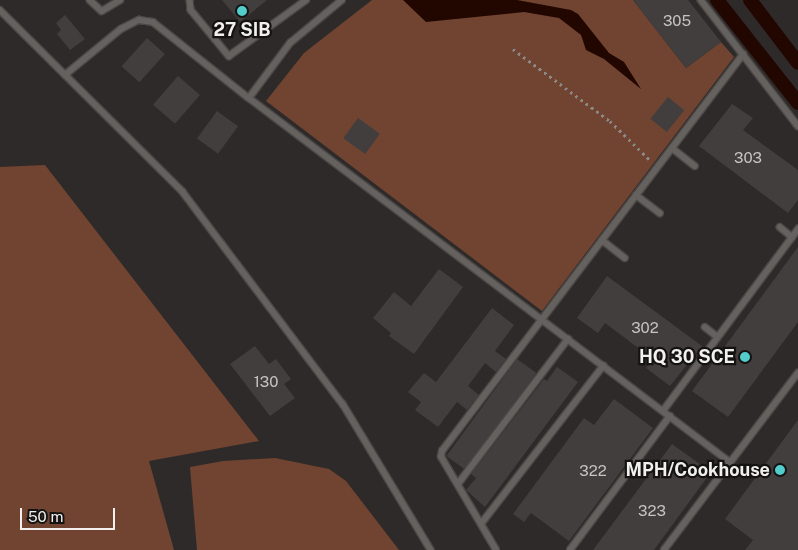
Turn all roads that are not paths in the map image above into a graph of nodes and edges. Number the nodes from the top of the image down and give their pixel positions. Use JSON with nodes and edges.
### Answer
{"nodes":[{"id":1,"x":90,"y":0,"type":"edge"},
{"id":2,"x":120,"y":0,"type":"edge"},
{"id":3,"x":190,"y":0,"type":"edge"},
{"id":4,"x":306,"y":0,"type":"edge"},
{"id":5,"x":342,"y":0,"type":"edge"},
{"id":6,"x":701,"y":0,"type":"edge"},
{"id":7,"x":0,"y":10,"type":"edge"},
{"id":8,"x":743,"y":54,"type":"junction"},
{"id":9,"x":65,"y":75,"type":"junction"},
{"id":10,"x":249,"y":98,"type":"junction"},
{"id":11,"x":798,"y":126,"type":"edge"},
{"id":12,"x":672,"y":148,"type":"junction"},
{"id":13,"x":695,"y":166,"type":"dead end"},
{"id":14,"x":636,"y":195,"type":"junction"},
{"id":15,"x":660,"y":213,"type":"dead end"},
{"id":16,"x":780,"y":227,"type":"dead end"},
{"id":17,"x":798,"y":229,"type":"edge"},
{"id":18,"x":792,"y":237,"type":"junction"},
{"id":19,"x":602,"y":240,"type":"junction"},
{"id":20,"x":625,"y":258,"type":"dead end"},
{"id":21,"x":542,"y":319,"type":"junction"},
{"id":22,"x":705,"y":327,"type":"dead end"},
{"id":23,"x":718,"y":337,"type":"junction"},
{"id":24,"x":568,"y":339,"type":"junction"},
{"id":25,"x":603,"y":366,"type":"junction"},
{"id":26,"x":798,"y":373,"type":"edge"},
{"id":27,"x":663,"y":412,"type":"junction"},
{"id":28,"x":670,"y":416,"type":"junction"},
{"id":29,"x":730,"y":462,"type":"junction"},
{"id":30,"x":458,"y":484,"type":"junction"},
{"id":31,"x":481,"y":524,"type":"junction"},
{"id":32,"x":431,"y":550,"type":"edge"},
{"id":33,"x":496,"y":550,"type":"edge"},
{"id":34,"x":570,"y":550,"type":"edge"},
{"id":35,"x":664,"y":550,"type":"edge"}],
"edges":[{"from":1,"to":2,"type":"lane"},
{"from":3,"to":4,"type":"lane"},
{"from":5,"to":10,"type":"lane"},
{"from":6,"to":8,"type":"lane"},
{"from":7,"to":9,"type":"lane"},
{"from":8,"to":11,"type":"lane"},
{"from":8,"to":12,"type":"lane"},
{"from":9,"to":10,"type":"lane"},
{"from":9,"to":32,"type":"lane"},
{"from":10,"to":21,"type":"lane"},
{"from":12,"to":13,"type":"lane"},
{"from":12,"to":14,"type":"lane"},
{"from":14,"to":15,"type":"lane"},
{"from":14,"to":19,"type":"lane"},
{"from":16,"to":18,"type":"lane"},
{"from":17,"to":18,"type":"lane"},
{"from":18,"to":23,"type":"lane"},
{"from":19,"to":20,"type":"lane"},
{"from":19,"to":21,"type":"lane"},
{"from":21,"to":24,"type":"lane"},
{"from":21,"to":30,"type":"lane"},
{"from":22,"to":23,"type":"lane"},
{"from":23,"to":27,"type":"lane"},
{"from":24,"to":25,"type":"lane"},
{"from":24,"to":30,"type":"lane"},
{"from":25,"to":27,"type":"lane"},
{"from":25,"to":31,"type":"lane"},
{"from":26,"to":29,"type":"lane"},
{"from":27,"to":28,"type":"lane"},
{"from":28,"to":29,"type":"lane"},
{"from":28,"to":34,"type":"lane"},
{"from":29,"to":35,"type":"lane"},
{"from":30,"to":31,"type":"lane"},
{"from":31,"to":33,"type":"lane"}]}
